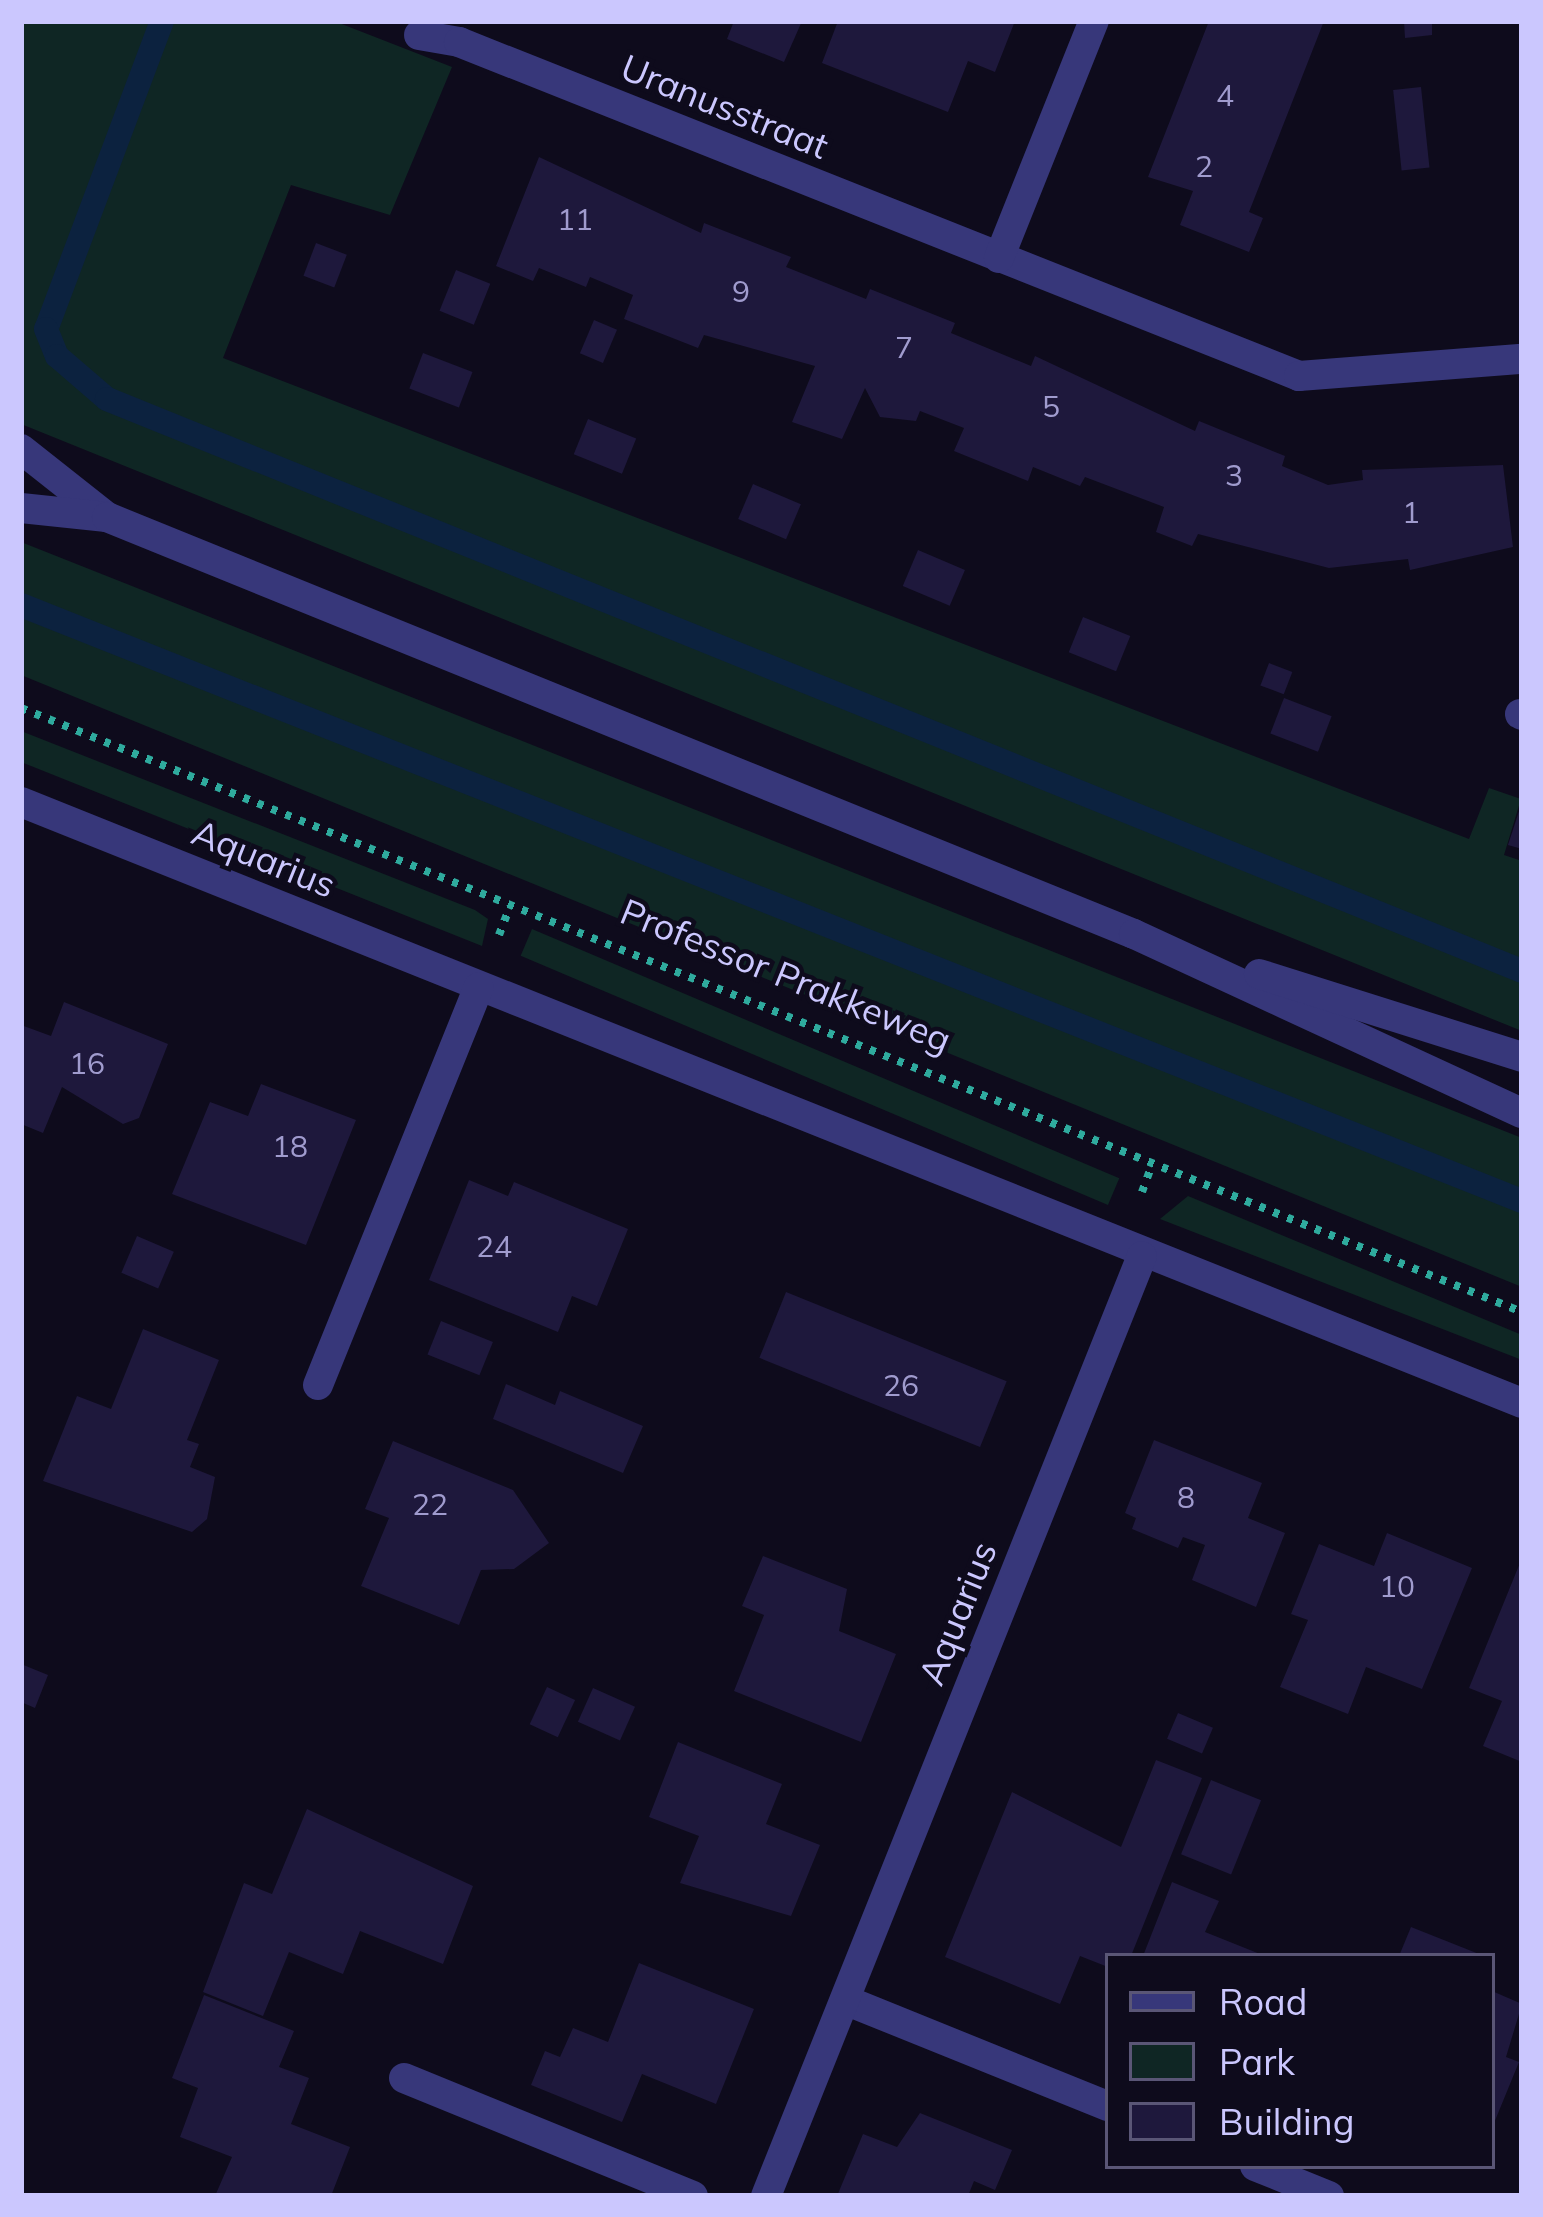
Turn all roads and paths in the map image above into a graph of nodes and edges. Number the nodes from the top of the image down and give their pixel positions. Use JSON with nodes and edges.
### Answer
{"nodes":[{"id":1,"x":1094,"y":21,"type":"edge"},
{"id":2,"x":419,"y":35,"type":"dead end"},
{"id":3,"x":999,"y":258,"type":"junction"},
{"id":4,"x":1522,"y":359,"type":"edge"},
{"id":5,"x":21,"y":449,"type":"edge"},
{"id":6,"x":21,"y":508,"type":"edge"},
{"id":7,"x":107,"y":518,"type":"junction"},
{"id":8,"x":21,"y":708,"type":"edge"},
{"id":9,"x":21,"y":802,"type":"edge"},
{"id":10,"x":1134,"y":934,"type":"junction"},
{"id":11,"x":478,"y":987,"type":"junction"},
{"id":12,"x":1522,"y":1057,"type":"edge"},
{"id":13,"x":1522,"y":1113,"type":"edge"},
{"id":14,"x":1142,"y":1256,"type":"junction"},
{"id":15,"x":1522,"y":1312,"type":"edge"},
{"id":16,"x":318,"y":1385,"type":"dead end"},
{"id":17,"x":1522,"y":1403,"type":"edge"},
{"id":18,"x":845,"y":2000,"type":"junction"},
{"id":19,"x":404,"y":2078,"type":"dead end"},
{"id":20,"x":1105,"y":2105,"type":"edge"},
{"id":21,"x":1263,"y":2169,"type":"edge"},
{"id":22,"x":693,"y":2196,"type":"edge"},
{"id":23,"x":766,"y":2196,"type":"edge"},
{"id":24,"x":1329,"y":2196,"type":"edge"}],
"edges":[{"from":1,"to":3,"type":"street"},
{"from":2,"to":3,"type":"street","name":"Uranusstraat"},
{"from":3,"to":4,"type":"street","name":"Uranusstraat"},
{"from":5,"to":7,"type":"street"},
{"from":6,"to":7,"type":"street"},
{"from":7,"to":10,"type":"street"},
{"from":8,"to":15,"type":"path","name":"Professor Prakkeweg"},
{"from":9,"to":11,"type":"street","name":"Aquarius"},
{"from":10,"to":12,"type":"street"},
{"from":10,"to":13,"type":"street"},
{"from":11,"to":14,"type":"street","name":"Aquarius"},
{"from":11,"to":16,"type":"street"},
{"from":14,"to":17,"type":"street","name":"Aquarius"},
{"from":14,"to":18,"type":"street","name":"Aquarius"},
{"from":18,"to":20,"type":"street"},
{"from":18,"to":23,"type":"street","name":"Aquarius"},
{"from":19,"to":22,"type":"street"},
{"from":21,"to":24,"type":"street"}]}
